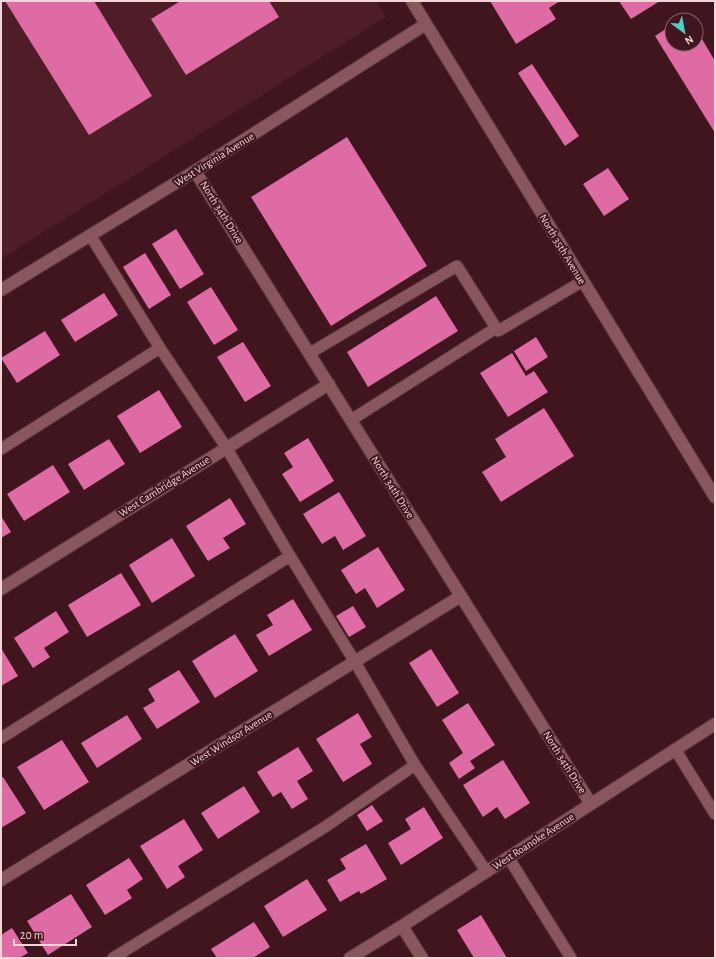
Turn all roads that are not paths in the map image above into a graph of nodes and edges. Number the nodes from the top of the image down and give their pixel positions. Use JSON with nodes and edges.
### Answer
{"nodes":[{"id":1,"x":412,"y":1,"type":"edge"},
{"id":2,"x":426,"y":24,"type":"junction"},
{"id":3,"x":196,"y":171,"type":"junction"},
{"id":4,"x":90,"y":235,"type":"junction"},
{"id":5,"x":583,"y":281,"type":"junction"},
{"id":6,"x":1,"y":290,"type":"edge"},
{"id":7,"x":496,"y":328,"type":"junction"},
{"id":8,"x":160,"y":348,"type":"junction"},
{"id":9,"x":310,"y":353,"type":"junction"},
{"id":10,"x":329,"y":384,"type":"junction"},
{"id":11,"x":351,"y":420,"type":"junction"},
{"id":12,"x":226,"y":447,"type":"junction"},
{"id":13,"x":1,"y":448,"type":"edge"},
{"id":14,"x":715,"y":497,"type":"edge"},
{"id":15,"x":290,"y":556,"type":"junction"},
{"id":16,"x":1,"y":589,"type":"edge"},
{"id":17,"x":461,"y":596,"type":"junction"},
{"id":18,"x":355,"y":662,"type":"junction"},
{"id":19,"x":715,"y":724,"type":"edge"},
{"id":20,"x":1,"y":738,"type":"edge"},
{"id":21,"x":675,"y":749,"type":"junction"},
{"id":22,"x":415,"y":765,"type":"junction"},
{"id":23,"x":591,"y":804,"type":"junction"},
{"id":24,"x":715,"y":814,"type":"edge"},
{"id":25,"x":508,"y":857,"type":"junction"},
{"id":26,"x":486,"y":871,"type":"junction"},
{"id":27,"x":1,"y":880,"type":"edge"},
{"id":28,"x":402,"y":926,"type":"junction"},
{"id":29,"x":113,"y":958,"type":"edge"},
{"id":30,"x":350,"y":958,"type":"edge"},
{"id":31,"x":422,"y":958,"type":"edge"},
{"id":32,"x":571,"y":958,"type":"edge"}],
"edges":[{"from":1,"to":2,"type":"street","name":"North 35th Avenue"},
{"from":2,"to":3,"type":"street","name":"West Virginia Avenue"},
{"from":2,"to":5,"type":"street","name":"North 35th Avenue"},
{"from":3,"to":4,"type":"street","name":"West Virginia Avenue"},
{"from":3,"to":9,"type":"street","name":"North 34th Drive"},
{"from":4,"to":6,"type":"street","name":"West Virginia Avenue"},
{"from":4,"to":8,"type":"lane"},
{"from":5,"to":7,"type":"lane"},
{"from":5,"to":14,"type":"street","name":"North 35th Avenue"},
{"from":7,"to":9,"type":"lane"},
{"from":7,"to":11,"type":"lane"},
{"from":8,"to":12,"type":"lane"},
{"from":8,"to":13,"type":"lane"},
{"from":9,"to":10,"type":"street","name":"North 34th Drive"},
{"from":10,"to":11,"type":"street","name":"North 34th Drive"},
{"from":10,"to":12,"type":"street","name":"West Cambridge Avenue"},
{"from":11,"to":17,"type":"street","name":"North 34th Drive"},
{"from":12,"to":15,"type":"lane"},
{"from":12,"to":16,"type":"street","name":"West Cambridge Avenue"},
{"from":15,"to":18,"type":"lane"},
{"from":15,"to":20,"type":"lane"},
{"from":17,"to":18,"type":"street","name":"West Windsor Avenue"},
{"from":17,"to":23,"type":"street","name":"North 34th Drive"},
{"from":18,"to":22,"type":"lane"},
{"from":18,"to":27,"type":"street","name":"West Windsor Avenue"},
{"from":19,"to":21,"type":"street","name":"West Roanoke Avenue"},
{"from":21,"to":23,"type":"street","name":"West Roanoke Avenue"},
{"from":21,"to":24,"type":"lane"},
{"from":22,"to":26,"type":"lane"},
{"from":22,"to":29,"type":"lane"},
{"from":23,"to":25,"type":"street","name":"West Roanoke Avenue"},
{"from":25,"to":26,"type":"street","name":"West Roanoke Avenue"},
{"from":25,"to":32,"type":"lane"},
{"from":26,"to":28,"type":"street","name":"West Roanoke Avenue"},
{"from":28,"to":30,"type":"street","name":"West Roanoke Avenue"},
{"from":28,"to":31,"type":"street"}]}
